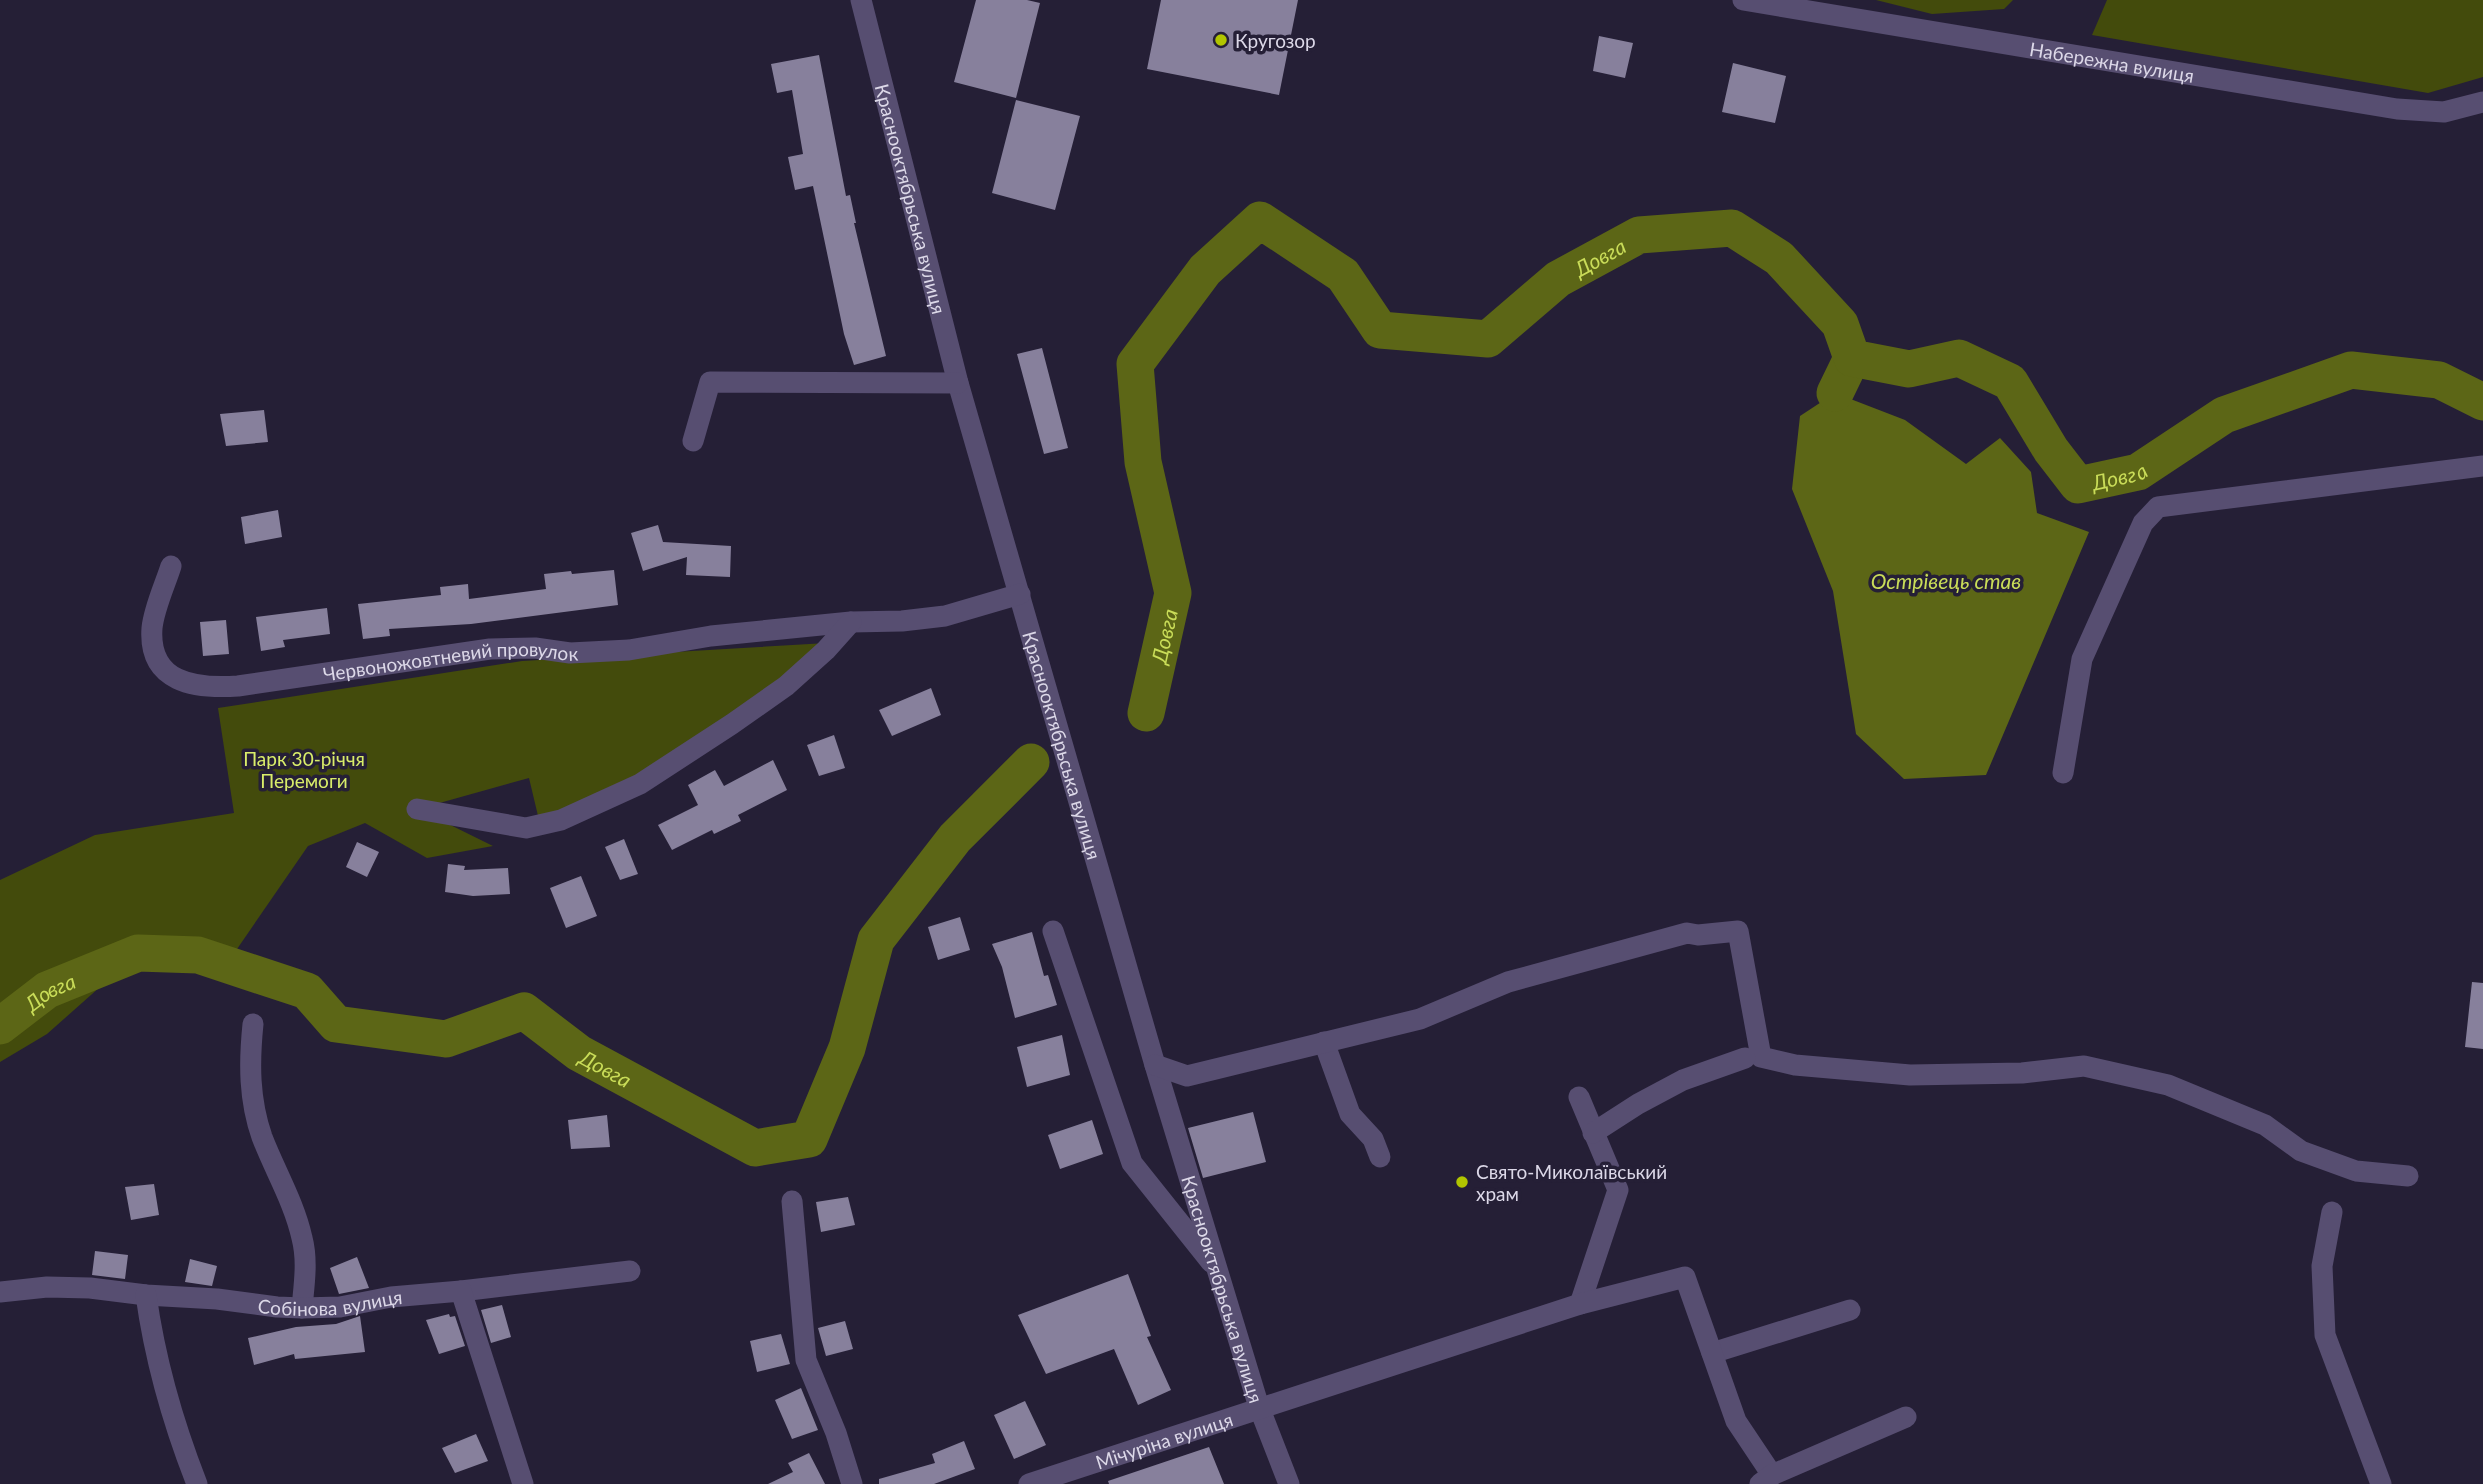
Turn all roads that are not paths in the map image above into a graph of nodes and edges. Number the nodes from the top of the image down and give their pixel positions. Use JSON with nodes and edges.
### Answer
{"nodes":[{"id":1,"x":861,"y":0,"type":"edge"},
{"id":2,"x":1743,"y":0,"type":"edge"},
{"id":3,"x":2483,"y":102,"type":"edge"},
{"id":4,"x":958,"y":383,"type":"junction"},
{"id":5,"x":694,"y":441,"type":"dead end"},
{"id":6,"x":2483,"y":466,"type":"edge"},
{"id":7,"x":171,"y":566,"type":"dead end"},
{"id":8,"x":1020,"y":594,"type":"junction"},
{"id":9,"x":851,"y":622,"type":"junction"},
{"id":10,"x":2063,"y":773,"type":"dead end"},
{"id":11,"x":417,"y":809,"type":"dead end"},
{"id":12,"x":1053,"y":931,"type":"dead end"},
{"id":13,"x":253,"y":1024,"type":"dead end"},
{"id":14,"x":1324,"y":1042,"type":"junction"},
{"id":15,"x":1745,"y":1058,"type":"dead end"},
{"id":16,"x":1155,"y":1065,"type":"junction"},
{"id":17,"x":1579,"y":1097,"type":"dead end"},
{"id":18,"x":1593,"y":1133,"type":"junction"},
{"id":19,"x":1380,"y":1157,"type":"dead end"},
{"id":20,"x":2408,"y":1176,"type":"dead end"},
{"id":21,"x":792,"y":1201,"type":"dead end"},
{"id":22,"x":2332,"y":1212,"type":"dead end"},
{"id":23,"x":630,"y":1271,"type":"dead end"},
{"id":24,"x":1218,"y":1272,"type":"junction"},
{"id":25,"x":461,"y":1291,"type":"junction"},
{"id":26,"x":0,"y":1292,"type":"edge"},
{"id":27,"x":146,"y":1295,"type":"junction"},
{"id":28,"x":1580,"y":1304,"type":"junction"},
{"id":29,"x":302,"y":1308,"type":"junction"},
{"id":30,"x":1850,"y":1310,"type":"dead end"},
{"id":31,"x":1712,"y":1353,"type":"junction"},
{"id":32,"x":1259,"y":1407,"type":"junction"},
{"id":33,"x":1906,"y":1417,"type":"dead end"},
{"id":34,"x":1766,"y":1479,"type":"edge"},
{"id":35,"x":197,"y":1484,"type":"edge"},
{"id":36,"x":523,"y":1484,"type":"edge"},
{"id":37,"x":852,"y":1484,"type":"edge"},
{"id":38,"x":1029,"y":1484,"type":"edge"},
{"id":39,"x":1289,"y":1484,"type":"edge"},
{"id":40,"x":2381,"y":1484,"type":"edge"}],
"edges":[{"from":1,"to":4,"type":"street","name":"Краснооктябрьська вулиця"},
{"from":2,"to":3,"type":"street","name":"Набережна вулиця"},
{"from":4,"to":5,"type":"street"},
{"from":4,"to":8,"type":"street","name":"Краснооктябрьська вулиця"},
{"from":6,"to":10,"type":"street"},
{"from":7,"to":9,"type":"street","name":"Червоножовтневий провулок"},
{"from":8,"to":9,"type":"street","name":"Червоножовтневий провулок"},
{"from":8,"to":16,"type":"street","name":"Краснооктябрьська вулиця"},
{"from":9,"to":11,"type":"street"},
{"from":12,"to":24,"type":"street"},
{"from":13,"to":29,"type":"street"},
{"from":14,"to":16,"type":"street"},
{"from":14,"to":19,"type":"street"},
{"from":14,"to":20,"type":"street"},
{"from":15,"to":18,"type":"street"},
{"from":16,"to":24,"type":"street","name":"Краснооктябрьська вулиця"},
{"from":17,"to":18,"type":"street"},
{"from":18,"to":28,"type":"street"},
{"from":21,"to":37,"type":"street"},
{"from":22,"to":40,"type":"street"},
{"from":23,"to":25,"type":"street","name":"Собінова вулиця"},
{"from":24,"to":32,"type":"street","name":"Краснооктябрьська вулиця"},
{"from":25,"to":29,"type":"street","name":"Собінова вулиця"},
{"from":25,"to":36,"type":"street"},
{"from":26,"to":27,"type":"street","name":"Собінова вулиця"},
{"from":27,"to":29,"type":"street","name":"Собінова вулиця"},
{"from":27,"to":35,"type":"street"},
{"from":28,"to":31,"type":"street","name":"Мічуріна вулиця"},
{"from":28,"to":32,"type":"street","name":"Мічуріна вулиця"},
{"from":30,"to":31,"type":"street"},
{"from":31,"to":34,"type":"street"},
{"from":32,"to":38,"type":"street","name":"Мічуріна вулиця"},
{"from":32,"to":39,"type":"street","name":"Краснооктябрьська вулиця"},
{"from":33,"to":34,"type":"street"}]}
